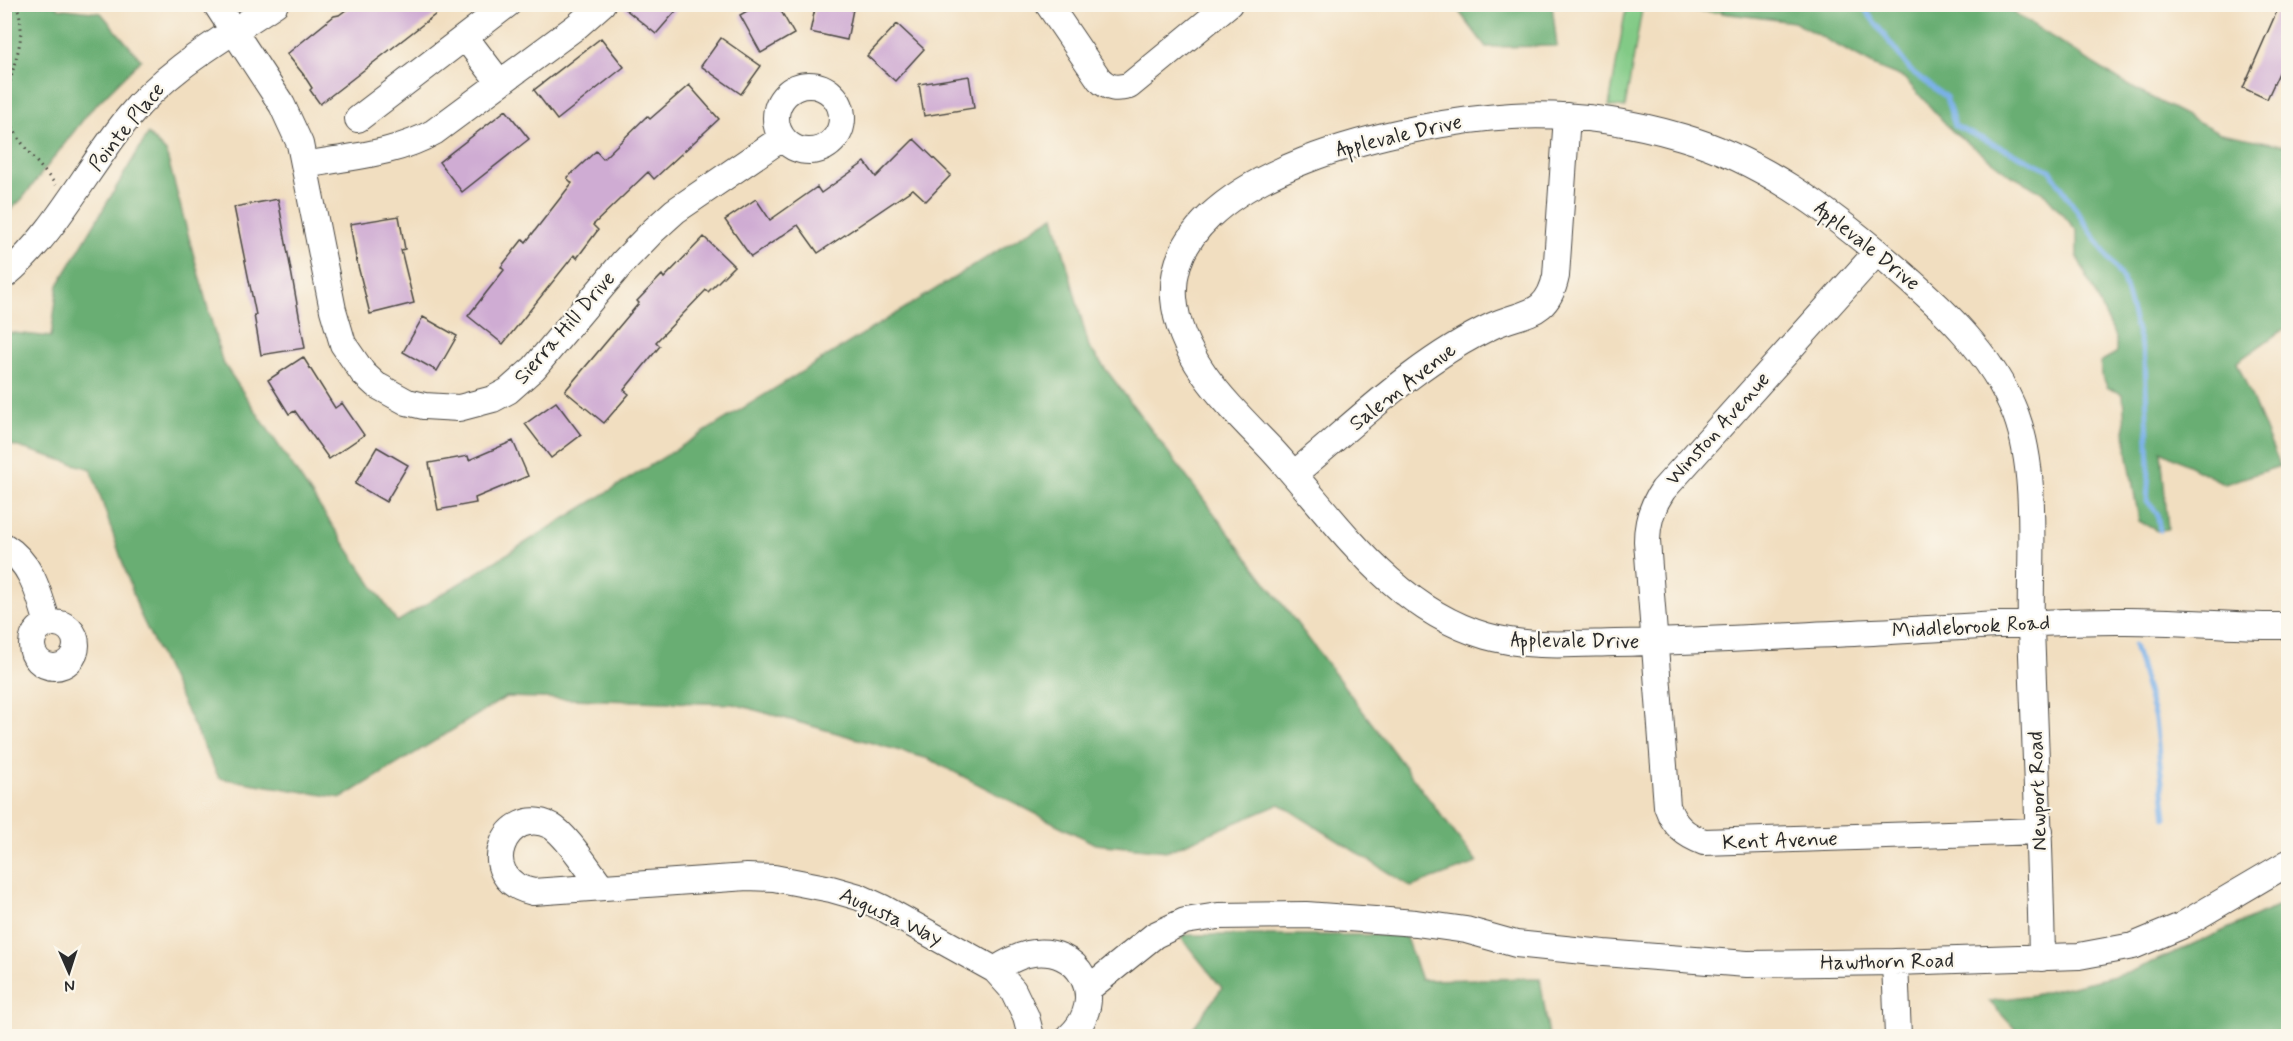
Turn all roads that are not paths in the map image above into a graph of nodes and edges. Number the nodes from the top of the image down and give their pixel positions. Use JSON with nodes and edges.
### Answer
{"nodes":[{"id":1,"x":216,"y":4,"type":"edge"},
{"id":2,"x":275,"y":4,"type":"edge"},
{"id":3,"x":508,"y":4,"type":"edge"},
{"id":4,"x":602,"y":4,"type":"edge"},
{"id":5,"x":1048,"y":4,"type":"edge"},
{"id":6,"x":1229,"y":4,"type":"edge"},
{"id":7,"x":234,"y":31,"type":"junction"},
{"id":8,"x":465,"y":37,"type":"junction"},
{"id":9,"x":500,"y":83,"type":"junction"},
{"id":10,"x":1567,"y":116,"type":"junction"},
{"id":11,"x":358,"y":118,"type":"dead end"},
{"id":12,"x":782,"y":138,"type":"dead end"},
{"id":13,"x":305,"y":165,"type":"junction"},
{"id":14,"x":1877,"y":252,"type":"junction"},
{"id":15,"x":4,"y":276,"type":"edge"},
{"id":16,"x":1294,"y":474,"type":"junction"},
{"id":17,"x":4,"y":546,"type":"edge"},
{"id":18,"x":48,"y":624,"type":"dead end"},
{"id":19,"x":2031,"y":624,"type":"junction"},
{"id":20,"x":2289,"y":626,"type":"edge"},
{"id":21,"x":1654,"y":642,"type":"junction"},
{"id":22,"x":2040,"y":831,"type":"junction"},
{"id":23,"x":2289,"y":863,"type":"edge"},
{"id":24,"x":602,"y":887,"type":"dead end"},
{"id":25,"x":2042,"y":958,"type":"junction"},
{"id":26,"x":1895,"y":962,"type":"junction"},
{"id":27,"x":994,"y":970,"type":"junction"},
{"id":28,"x":1088,"y":989,"type":"junction"},
{"id":29,"x":1031,"y":1036,"type":"edge"},
{"id":30,"x":1070,"y":1036,"type":"edge"},
{"id":31,"x":1898,"y":1036,"type":"edge"}],
"edges":[{"from":1,"to":7,"type":"street","name":"Sierra Hill Drive"},
{"from":2,"to":7,"type":"street","name":"Pointe Place"},
{"from":3,"to":8,"type":"street"},
{"from":4,"to":9,"type":"street"},
{"from":5,"to":6,"type":"street"},
{"from":7,"to":13,"type":"street","name":"Sierra Hill Drive"},
{"from":7,"to":15,"type":"street","name":"Pointe Place"},
{"from":8,"to":9,"type":"street"},
{"from":8,"to":11,"type":"street"},
{"from":9,"to":13,"type":"street"},
{"from":10,"to":14,"type":"street","name":"Applevale Drive"},
{"from":10,"to":16,"type":"street","name":"Salem Avenue"},
{"from":10,"to":16,"type":"street","name":"Applevale Drive"},
{"from":12,"to":13,"type":"street","name":"Sierra Hill Drive"},
{"from":14,"to":19,"type":"street","name":"Applevale Drive"},
{"from":14,"to":21,"type":"street","name":"Winston Avenue"},
{"from":16,"to":21,"type":"street","name":"Applevale Drive"},
{"from":17,"to":18,"type":"street"},
{"from":19,"to":20,"type":"street","name":"Middlebrook Road"},
{"from":19,"to":21,"type":"street","name":"Middlebrook Road"},
{"from":19,"to":22,"type":"street","name":"Newport Road"},
{"from":21,"to":22,"type":"street","name":"Kent Avenue"},
{"from":22,"to":25,"type":"street","name":"Newport Road"},
{"from":23,"to":25,"type":"street","name":"Hawthorn Road"},
{"from":24,"to":27,"type":"street","name":"Augusta Way"},
{"from":25,"to":26,"type":"street","name":"Hawthorn Road"},
{"from":26,"to":28,"type":"street","name":"Hawthorn Road"},
{"from":26,"to":31,"type":"street"},
{"from":27,"to":28,"type":"street"},
{"from":27,"to":29,"type":"street","name":"Augusta Way"},
{"from":28,"to":30,"type":"street"}]}
